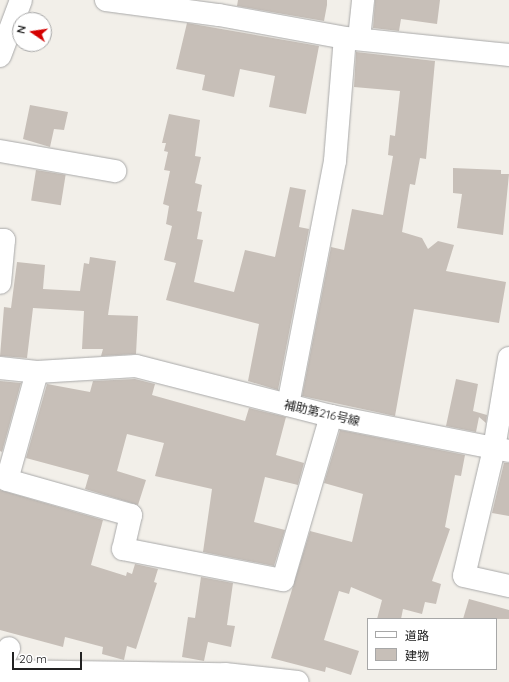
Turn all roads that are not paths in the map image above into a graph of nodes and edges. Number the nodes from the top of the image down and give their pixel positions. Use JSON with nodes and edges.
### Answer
{"nodes":[{"id":1,"x":21,"y":0,"type":"edge"},
{"id":2,"x":106,"y":0,"type":"edge"},
{"id":3,"x":363,"y":0,"type":"edge"},
{"id":4,"x":222,"y":8,"type":"edge"},
{"id":5,"x":352,"y":39,"type":"junction"},
{"id":6,"x":509,"y":55,"type":"edge"},
{"id":7,"x":0,"y":56,"type":"edge"},
{"id":8,"x":0,"y":151,"type":"edge"},
{"id":9,"x":115,"y":171,"type":"dead end"},
{"id":10,"x":0,"y":240,"type":"edge"},
{"id":11,"x":0,"y":283,"type":"edge"},
{"id":12,"x":509,"y":358,"type":"edge"},
{"id":13,"x":0,"y":368,"type":"edge"},
{"id":14,"x":37,"y":372,"type":"junction"},
{"id":15,"x":288,"y":405,"type":"junction"},
{"id":16,"x":331,"y":416,"type":"junction"},
{"id":17,"x":502,"y":450,"type":"edge"},
{"id":18,"x":509,"y":586,"type":"edge"},
{"id":19,"x":0,"y":671,"type":"edge"},
{"id":20,"x":107,"y":678,"type":"edge"},
{"id":21,"x":225,"y":678,"type":"edge"},
{"id":22,"x":298,"y":682,"type":"edge"}],
"edges":[{"from":1,"to":7,"type":"street"},
{"from":2,"to":4,"type":"street"},
{"from":3,"to":5,"type":"street"},
{"from":4,"to":5,"type":"street"},
{"from":5,"to":6,"type":"street"},
{"from":5,"to":15,"type":"street"},
{"from":8,"to":9,"type":"street"},
{"from":10,"to":11,"type":"street"},
{"from":12,"to":17,"type":"street"},
{"from":13,"to":14,"type":"street","name":"補助第216号線"},
{"from":14,"to":15,"type":"street","name":"補助第216号線"},
{"from":14,"to":16,"type":"street"},
{"from":15,"to":16,"type":"street","name":"補助第216号線"},
{"from":16,"to":17,"type":"street","name":"補助第216号線"},
{"from":17,"to":18,"type":"street"},
{"from":19,"to":20,"type":"street"},
{"from":20,"to":21,"type":"street"},
{"from":21,"to":22,"type":"street"}]}
